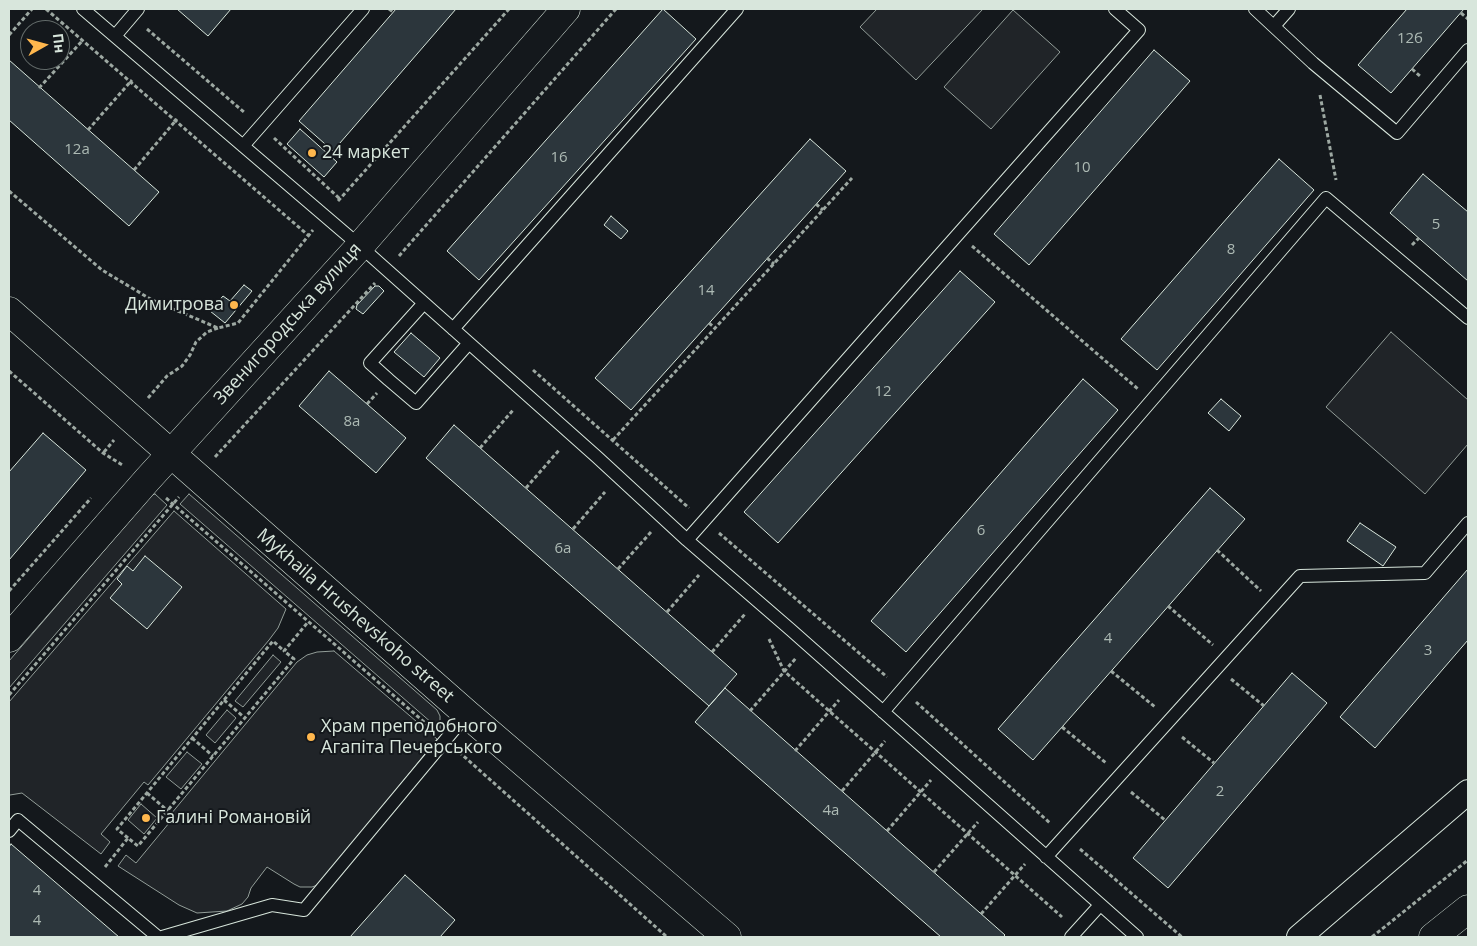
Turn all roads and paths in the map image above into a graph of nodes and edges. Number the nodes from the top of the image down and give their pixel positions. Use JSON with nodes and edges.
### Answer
{"nodes":[{"id":1,"x":32,"y":9,"type":"edge"},
{"id":2,"x":46,"y":9,"type":"edge"},
{"id":3,"x":83,"y":9,"type":"edge"},
{"id":4,"x":364,"y":9,"type":"edge"},
{"id":5,"x":389,"y":9,"type":"edge"},
{"id":6,"x":509,"y":9,"type":"edge"},
{"id":7,"x":566,"y":9,"type":"edge"},
{"id":8,"x":616,"y":9,"type":"edge"},
{"id":9,"x":737,"y":9,"type":"edge"},
{"id":10,"x":1115,"y":9,"type":"edge"},
{"id":11,"x":1255,"y":9,"type":"edge"},
{"id":12,"x":1290,"y":9,"type":"edge"},
{"id":13,"x":135,"y":12,"type":"edge"},
{"id":14,"x":393,"y":12,"type":"dead end"},
{"id":15,"x":1461,"y":12,"type":"dead end"},
{"id":16,"x":1468,"y":19,"type":"edge"},
{"id":17,"x":99,"y":22,"type":"junction"},
{"id":18,"x":1274,"y":26,"type":"junction"},
{"id":19,"x":9,"y":35,"type":"edge"},
{"id":20,"x":115,"y":36,"type":"junction"},
{"id":21,"x":83,"y":40,"type":"junction"},
{"id":22,"x":1468,"y":50,"type":"edge"},
{"id":23,"x":147,"y":63,"type":"junction"},
{"id":24,"x":1313,"y":63,"type":"junction"},
{"id":25,"x":131,"y":82,"type":"junction"},
{"id":26,"x":40,"y":88,"type":"dead end"},
{"id":27,"x":192,"y":102,"type":"junction"},
{"id":28,"x":176,"y":121,"type":"junction"},
{"id":29,"x":260,"y":126,"type":"junction"},
{"id":30,"x":88,"y":130,"type":"dead end"},
{"id":31,"x":243,"y":146,"type":"junction"},
{"id":32,"x":134,"y":170,"type":"dead end"},
{"id":33,"x":852,"y":178,"type":"dead end"},
{"id":34,"x":9,"y":191,"type":"edge"},
{"id":35,"x":340,"y":199,"type":"junction"},
{"id":36,"x":816,"y":204,"type":"dead end"},
{"id":37,"x":823,"y":210,"type":"junction"},
{"id":38,"x":1343,"y":212,"type":"junction"},
{"id":39,"x":325,"y":216,"type":"junction"},
{"id":40,"x":958,"y":235,"type":"junction"},
{"id":41,"x":309,"y":236,"type":"junction"},
{"id":42,"x":360,"y":246,"type":"junction"},
{"id":43,"x":768,"y":258,"type":"dead end"},
{"id":44,"x":774,"y":264,"type":"junction"},
{"id":45,"x":387,"y":270,"type":"junction"},
{"id":46,"x":424,"y":303,"type":"junction"},
{"id":47,"x":9,"y":311,"type":"edge"},
{"id":48,"x":1468,"y":318,"type":"edge"},
{"id":49,"x":709,"y":323,"type":"dead end"},
{"id":50,"x":218,"y":328,"type":"junction"},
{"id":51,"x":715,"y":328,"type":"junction"},
{"id":52,"x":453,"y":329,"type":"junction"},
{"id":53,"x":469,"y":343,"type":"junction"},
{"id":54,"x":9,"y":370,"type":"edge"},
{"id":55,"x":533,"y":370,"type":"dead end"},
{"id":56,"x":660,"y":378,"type":"dead end"},
{"id":57,"x":665,"y":382,"type":"junction"},
{"id":58,"x":527,"y":395,"type":"junction"},
{"id":59,"x":1151,"y":400,"type":"junction"},
{"id":60,"x":514,"y":409,"type":"junction"},
{"id":61,"x":520,"y":415,"type":"dead end"},
{"id":62,"x":139,"y":424,"type":"junction"},
{"id":63,"x":613,"y":440,"type":"junction"},
{"id":64,"x":554,"y":444,"type":"dead end"},
{"id":65,"x":480,"y":448,"type":"dead end"},
{"id":66,"x":103,"y":453,"type":"junction"},
{"id":67,"x":171,"y":453,"type":"junction"},
{"id":68,"x":597,"y":457,"type":"junction"},
{"id":69,"x":122,"y":464,"type":"junction"},
{"id":70,"x":115,"y":471,"type":"dead end"},
{"id":71,"x":197,"y":476,"type":"junction"},
{"id":72,"x":618,"y":477,"type":"junction"},
{"id":73,"x":147,"y":480,"type":"junction"},
{"id":74,"x":526,"y":488,"type":"dead end"},
{"id":75,"x":96,"y":492,"type":"dead end"},
{"id":76,"x":173,"y":504,"type":"junction"},
{"id":77,"x":663,"y":518,"type":"junction"},
{"id":78,"x":704,"y":521,"type":"junction"},
{"id":79,"x":1468,"y":523,"type":"edge"},
{"id":80,"x":573,"y":529,"type":"dead end"},
{"id":81,"x":687,"y":540,"type":"junction"},
{"id":82,"x":1217,"y":550,"type":"dead end"},
{"id":83,"x":711,"y":561,"type":"junction"},
{"id":84,"x":618,"y":569,"type":"dead end"},
{"id":85,"x":9,"y":591,"type":"edge"},
{"id":86,"x":757,"y":600,"type":"junction"},
{"id":87,"x":1275,"y":604,"type":"junction"},
{"id":88,"x":1168,"y":606,"type":"dead end"},
{"id":89,"x":667,"y":612,"type":"dead end"},
{"id":90,"x":308,"y":622,"type":"junction"},
{"id":91,"x":766,"y":632,"type":"dead end"},
{"id":92,"x":9,"y":638,"type":"edge"},
{"id":93,"x":807,"y":645,"type":"junction"},
{"id":94,"x":284,"y":651,"type":"junction"},
{"id":95,"x":712,"y":652,"type":"dead end"},
{"id":96,"x":1227,"y":657,"type":"junction"},
{"id":97,"x":1217,"y":668,"type":"junction"},
{"id":98,"x":784,"y":671,"type":"junction"},
{"id":99,"x":1111,"y":672,"type":"dead end"},
{"id":100,"x":853,"y":685,"type":"junction"},
{"id":101,"x":902,"y":689,"type":"junction"},
{"id":102,"x":9,"y":695,"type":"edge"},
{"id":103,"x":224,"y":700,"type":"junction"},
{"id":104,"x":1264,"y":706,"type":"dead end"},
{"id":105,"x":750,"y":711,"type":"dead end"},
{"id":106,"x":830,"y":712,"type":"junction"},
{"id":107,"x":883,"y":712,"type":"junction"},
{"id":108,"x":466,"y":714,"type":"junction"},
{"id":109,"x":245,"y":718,"type":"junction"},
{"id":110,"x":1169,"y":722,"type":"junction"},
{"id":111,"x":898,"y":726,"type":"junction"},
{"id":112,"x":1062,"y":727,"type":"dead end"},
{"id":113,"x":192,"y":738,"type":"junction"},
{"id":114,"x":445,"y":740,"type":"junction"},
{"id":115,"x":795,"y":751,"type":"dead end"},
{"id":116,"x":876,"y":752,"type":"junction"},
{"id":117,"x":213,"y":756,"type":"junction"},
{"id":118,"x":1214,"y":763,"type":"dead end"},
{"id":119,"x":944,"y":766,"type":"junction"},
{"id":120,"x":1118,"y":777,"type":"junction"},
{"id":121,"x":842,"y":791,"type":"dead end"},
{"id":122,"x":920,"y":792,"type":"junction"},
{"id":123,"x":1468,"y":792,"type":"edge"},
{"id":124,"x":146,"y":793,"type":"junction"},
{"id":125,"x":990,"y":807,"type":"junction"},
{"id":126,"x":168,"y":811,"type":"junction"},
{"id":127,"x":1165,"y":820,"type":"dead end"},
{"id":128,"x":9,"y":831,"type":"edge"},
{"id":129,"x":887,"y":831,"type":"dead end"},
{"id":130,"x":968,"y":834,"type":"junction"},
{"id":131,"x":1065,"y":836,"type":"junction"},
{"id":132,"x":128,"y":838,"type":"junction"},
{"id":133,"x":1042,"y":853,"type":"junction"},
{"id":134,"x":1468,"y":860,"type":"edge"},
{"id":135,"x":934,"y":872,"type":"dead end"},
{"id":136,"x":1015,"y":875,"type":"junction"},
{"id":137,"x":92,"y":882,"type":"junction"},
{"id":138,"x":1100,"y":904,"type":"junction"},
{"id":139,"x":1468,"y":909,"type":"edge"},
{"id":140,"x":981,"y":914,"type":"dead end"},
{"id":141,"x":1074,"y":934,"type":"edge"},
{"id":142,"x":720,"y":935,"type":"edge"},
{"id":143,"x":158,"y":937,"type":"edge"},
{"id":144,"x":162,"y":937,"type":"edge"},
{"id":145,"x":667,"y":937,"type":"edge"},
{"id":146,"x":1137,"y":937,"type":"edge"},
{"id":147,"x":1182,"y":937,"type":"edge"},
{"id":148,"x":1300,"y":937,"type":"edge"},
{"id":149,"x":1372,"y":937,"type":"edge"},
{"id":150,"x":1433,"y":937,"type":"edge"}],
"edges":[{"from":1,"to":19,"type":"path"},
{"from":2,"to":21,"type":"path"},
{"from":3,"to":17,"type":"lane"},
{"from":4,"to":29,"type":"lane"},
{"from":5,"to":14,"type":"path"},
{"from":6,"to":35,"type":"path"},
{"from":7,"to":42,"type":"street","name":"Звенигородська вулиця"},
{"from":8,"to":45,"type":"path"},
{"from":9,"to":52,"type":"lane"},
{"from":10,"to":40,"type":"lane"},
{"from":11,"to":18,"type":"lane"},
{"from":12,"to":18,"type":"lane"},
{"from":13,"to":20,"type":"lane"},
{"from":13,"to":29,"type":"path"},
{"from":15,"to":16,"type":"path"},
{"from":17,"to":20,"type":"lane"},
{"from":17,"to":21,"type":"path"},
{"from":18,"to":24,"type":"lane"},
{"from":20,"to":23,"type":"lane"},
{"from":21,"to":25,"type":"path"},
{"from":21,"to":26,"type":"path"},
{"from":22,"to":24,"type":"lane"},
{"from":23,"to":25,"type":"path"},
{"from":23,"to":27,"type":"lane"},
{"from":24,"to":38,"type":"path"},
{"from":25,"to":28,"type":"path"},
{"from":25,"to":30,"type":"path"},
{"from":27,"to":28,"type":"path"},
{"from":27,"to":31,"type":"lane"},
{"from":28,"to":32,"type":"path"},
{"from":28,"to":41,"type":"path"},
{"from":29,"to":31,"type":"lane"},
{"from":29,"to":35,"type":"path"},
{"from":31,"to":39,"type":"lane"},
{"from":33,"to":37,"type":"path"},
{"from":34,"to":50,"type":"path"},
{"from":35,"to":39,"type":"path"},
{"from":36,"to":37,"type":"path"},
{"from":37,"to":44,"type":"path"},
{"from":38,"to":48,"type":"lane"},
{"from":38,"to":59,"type":"lane"},
{"from":39,"to":41,"type":"path"},
{"from":39,"to":42,"type":"lane"},
{"from":40,"to":59,"type":"path"},
{"from":40,"to":78,"type":"lane"},
{"from":41,"to":50,"type":"path"},
{"from":42,"to":45,"type":"lane"},
{"from":42,"to":67,"type":"street","name":"Звенигородська вулиця"},
{"from":43,"to":44,"type":"path"},
{"from":44,"to":51,"type":"path"},
{"from":45,"to":46,"type":"lane"},
{"from":45,"to":71,"type":"path"},
{"from":46,"to":52,"type":"lane"},
{"from":46,"to":53,"type":"lane"},
{"from":47,"to":62,"type":"street","name":"Mykhaila Hrushevskoho street"},
{"from":49,"to":51,"type":"path"},
{"from":50,"to":62,"type":"path"},
{"from":51,"to":57,"type":"path"},
{"from":52,"to":53,"type":"lane"},
{"from":53,"to":58,"type":"lane"},
{"from":54,"to":66,"type":"path"},
{"from":55,"to":63,"type":"path"},
{"from":56,"to":57,"type":"path"},
{"from":57,"to":63,"type":"path"},
{"from":58,"to":60,"type":"path"},
{"from":58,"to":68,"type":"lane"},
{"from":59,"to":101,"type":"lane"},
{"from":60,"to":61,"type":"path"},
{"from":60,"to":65,"type":"path"},
{"from":62,"to":66,"type":"path"},
{"from":62,"to":67,"type":"street","name":"Mykhaila Hrushevskoho street"},
{"from":62,"to":69,"type":"path"},
{"from":63,"to":68,"type":"path"},
{"from":63,"to":78,"type":"path"},
{"from":64,"to":74,"type":"path"},
{"from":66,"to":69,"type":"path"},
{"from":67,"to":71,"type":"street","name":"Mykhaila Hrushevskoho street"},
{"from":67,"to":73,"type":"street","name":"Звенигородська вулиця"},
{"from":68,"to":72,"type":"lane"},
{"from":69,"to":70,"type":"path"},
{"from":69,"to":73,"type":"path"},
{"from":71,"to":76,"type":"path"},
{"from":71,"to":108,"type":"street","name":"Mykhaila Hrushevskoho street"},
{"from":72,"to":77,"type":"lane"},
{"from":72,"to":80,"type":"path"},
{"from":73,"to":76,"type":"path"},
{"from":73,"to":92,"type":"street","name":"Звенигородська вулиця"},
{"from":75,"to":85,"type":"path"},
{"from":76,"to":90,"type":"path"},
{"from":76,"to":102,"type":"path"},
{"from":77,"to":81,"type":"lane"},
{"from":77,"to":84,"type":"path"},
{"from":78,"to":81,"type":"lane"},
{"from":78,"to":101,"type":"path"},
{"from":79,"to":87,"type":"lane"},
{"from":81,"to":83,"type":"lane"},
{"from":82,"to":87,"type":"path"},
{"from":83,"to":86,"type":"lane"},
{"from":83,"to":89,"type":"path"},
{"from":86,"to":93,"type":"lane"},
{"from":86,"to":95,"type":"path"},
{"from":87,"to":96,"type":"lane"},
{"from":88,"to":96,"type":"path"},
{"from":90,"to":94,"type":"path"},
{"from":90,"to":114,"type":"path"},
{"from":91,"to":98,"type":"path"},
{"from":93,"to":98,"type":"path"},
{"from":93,"to":100,"type":"lane"},
{"from":94,"to":103,"type":"path"},
{"from":94,"to":109,"type":"path"},
{"from":96,"to":97,"type":"lane"},
{"from":97,"to":104,"type":"path"},
{"from":97,"to":110,"type":"lane"},
{"from":98,"to":105,"type":"path"},
{"from":98,"to":106,"type":"path"},
{"from":99,"to":110,"type":"path"},
{"from":100,"to":106,"type":"path"},
{"from":100,"to":107,"type":"lane"},
{"from":101,"to":107,"type":"lane"},
{"from":101,"to":131,"type":"path"},
{"from":103,"to":109,"type":"path"},
{"from":103,"to":113,"type":"path"},
{"from":106,"to":115,"type":"path"},
{"from":106,"to":116,"type":"path"},
{"from":107,"to":111,"type":"lane"},
{"from":108,"to":114,"type":"lane"},
{"from":108,"to":142,"type":"street","name":"Mykhaila Hrushevskoho street"},
{"from":109,"to":117,"type":"path"},
{"from":110,"to":118,"type":"path"},
{"from":110,"to":120,"type":"lane"},
{"from":111,"to":116,"type":"path"},
{"from":111,"to":119,"type":"lane"},
{"from":112,"to":120,"type":"path"},
{"from":113,"to":117,"type":"path"},
{"from":113,"to":124,"type":"path"},
{"from":114,"to":144,"type":"lane"},
{"from":114,"to":145,"type":"path"},
{"from":116,"to":121,"type":"path"},
{"from":116,"to":122,"type":"path"},
{"from":117,"to":126,"type":"path"},
{"from":119,"to":122,"type":"path"},
{"from":119,"to":125,"type":"lane"},
{"from":120,"to":127,"type":"path"},
{"from":120,"to":131,"type":"lane"},
{"from":122,"to":129,"type":"path"},
{"from":122,"to":130,"type":"path"},
{"from":123,"to":148,"type":"street"},
{"from":124,"to":126,"type":"path"},
{"from":124,"to":132,"type":"path"},
{"from":125,"to":130,"type":"path"},
{"from":125,"to":133,"type":"lane"},
{"from":126,"to":132,"type":"path"},
{"from":128,"to":137,"type":"lane"},
{"from":130,"to":135,"type":"path"},
{"from":130,"to":136,"type":"path"},
{"from":131,"to":133,"type":"lane"},
{"from":131,"to":147,"type":"path"},
{"from":132,"to":137,"type":"path"},
{"from":133,"to":136,"type":"path"},
{"from":133,"to":138,"type":"lane"},
{"from":134,"to":149,"type":"path"},
{"from":136,"to":140,"type":"path"},
{"from":136,"to":141,"type":"path"},
{"from":137,"to":143,"type":"lane"},
{"from":138,"to":141,"type":"lane"},
{"from":138,"to":146,"type":"lane"},
{"from":139,"to":150,"type":"street"}]}
